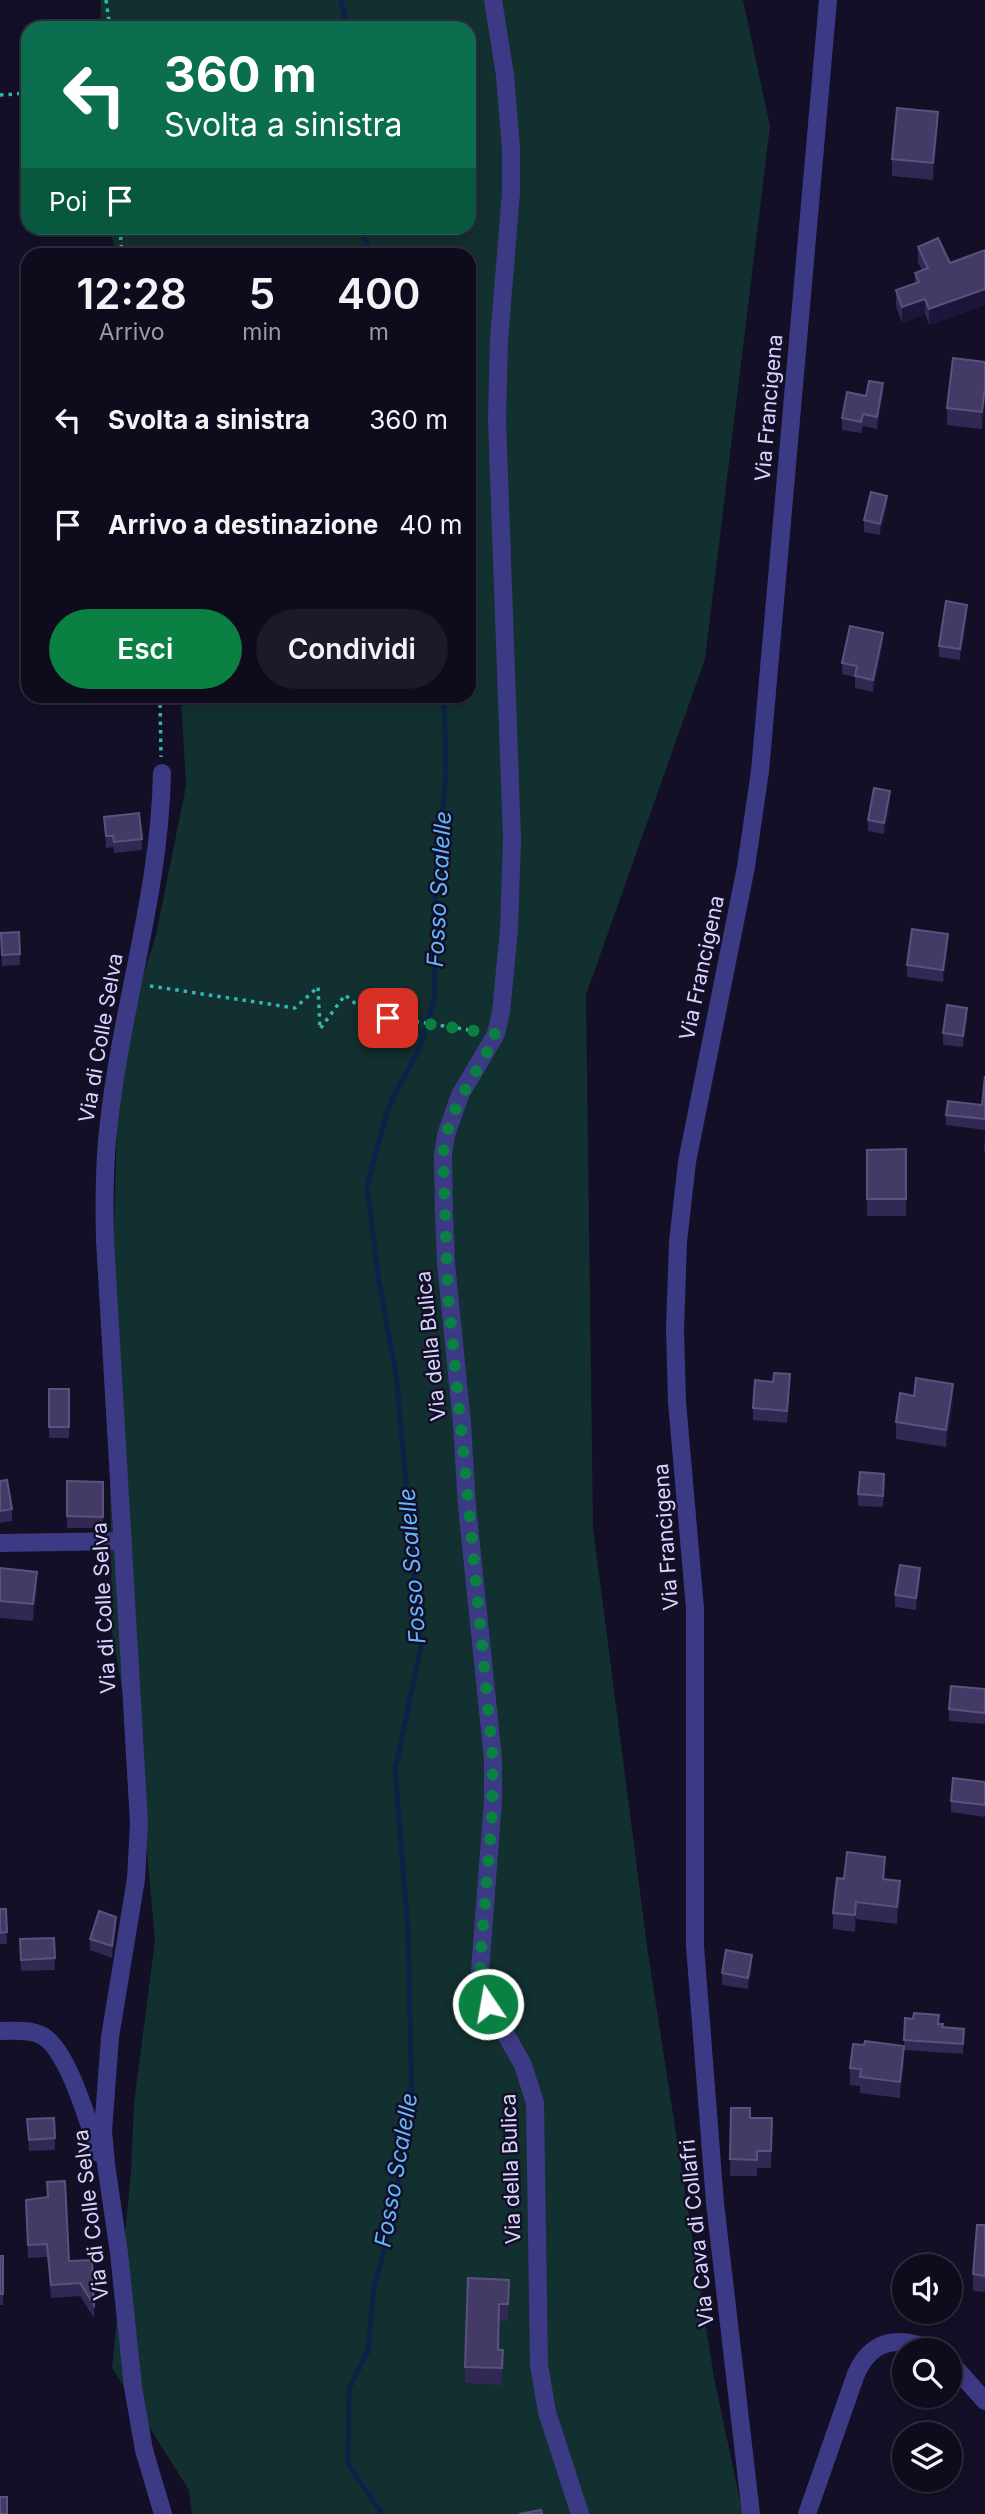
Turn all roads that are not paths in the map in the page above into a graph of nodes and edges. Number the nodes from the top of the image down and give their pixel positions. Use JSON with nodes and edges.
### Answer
{"nodes":[{"id":1,"x":493,"y":0,"type":"edge"},
{"id":2,"x":828,"y":0,"type":"edge"},
{"id":3,"x":162,"y":773,"type":"road end"},
{"id":4,"x":123,"y":1541,"type":"junction"},
{"id":5,"x":0,"y":1543,"type":"edge"},
{"id":6,"x":695,"y":1947,"type":"joint"},
{"id":7,"x":0,"y":2031,"type":"edge"},
{"id":8,"x":107,"y":2175,"type":"junction"},
{"id":9,"x":892,"y":2342,"type":"edge"},
{"id":10,"x":962,"y":2375,"type":"edge"},
{"id":11,"x":985,"y":2401,"type":"edge"},
{"id":12,"x":163,"y":2514,"type":"edge"},
{"id":13,"x":580,"y":2514,"type":"edge"},
{"id":14,"x":751,"y":2514,"type":"edge"},
{"id":15,"x":807,"y":2514,"type":"edge"}],
"edges":[{"from":1,"to":13,"type":"street","name":"Via della Bulica"},
{"from":2,"to":6,"type":"street","name":"Via Francigena"},
{"from":3,"to":4,"type":"street","name":"Via di Colle Selva"},
{"from":4,"to":5,"type":"street"},
{"from":4,"to":8,"type":"street","name":"Via di Colle Selva"},
{"from":6,"to":14,"type":"street","name":"Via Cava di Collafri"},
{"from":7,"to":8,"type":"street"},
{"from":8,"to":12,"type":"street","name":"Via di Colle Selva"},
{"from":9,"to":15,"type":"street"},
{"from":10,"to":11,"type":"street"}]}
